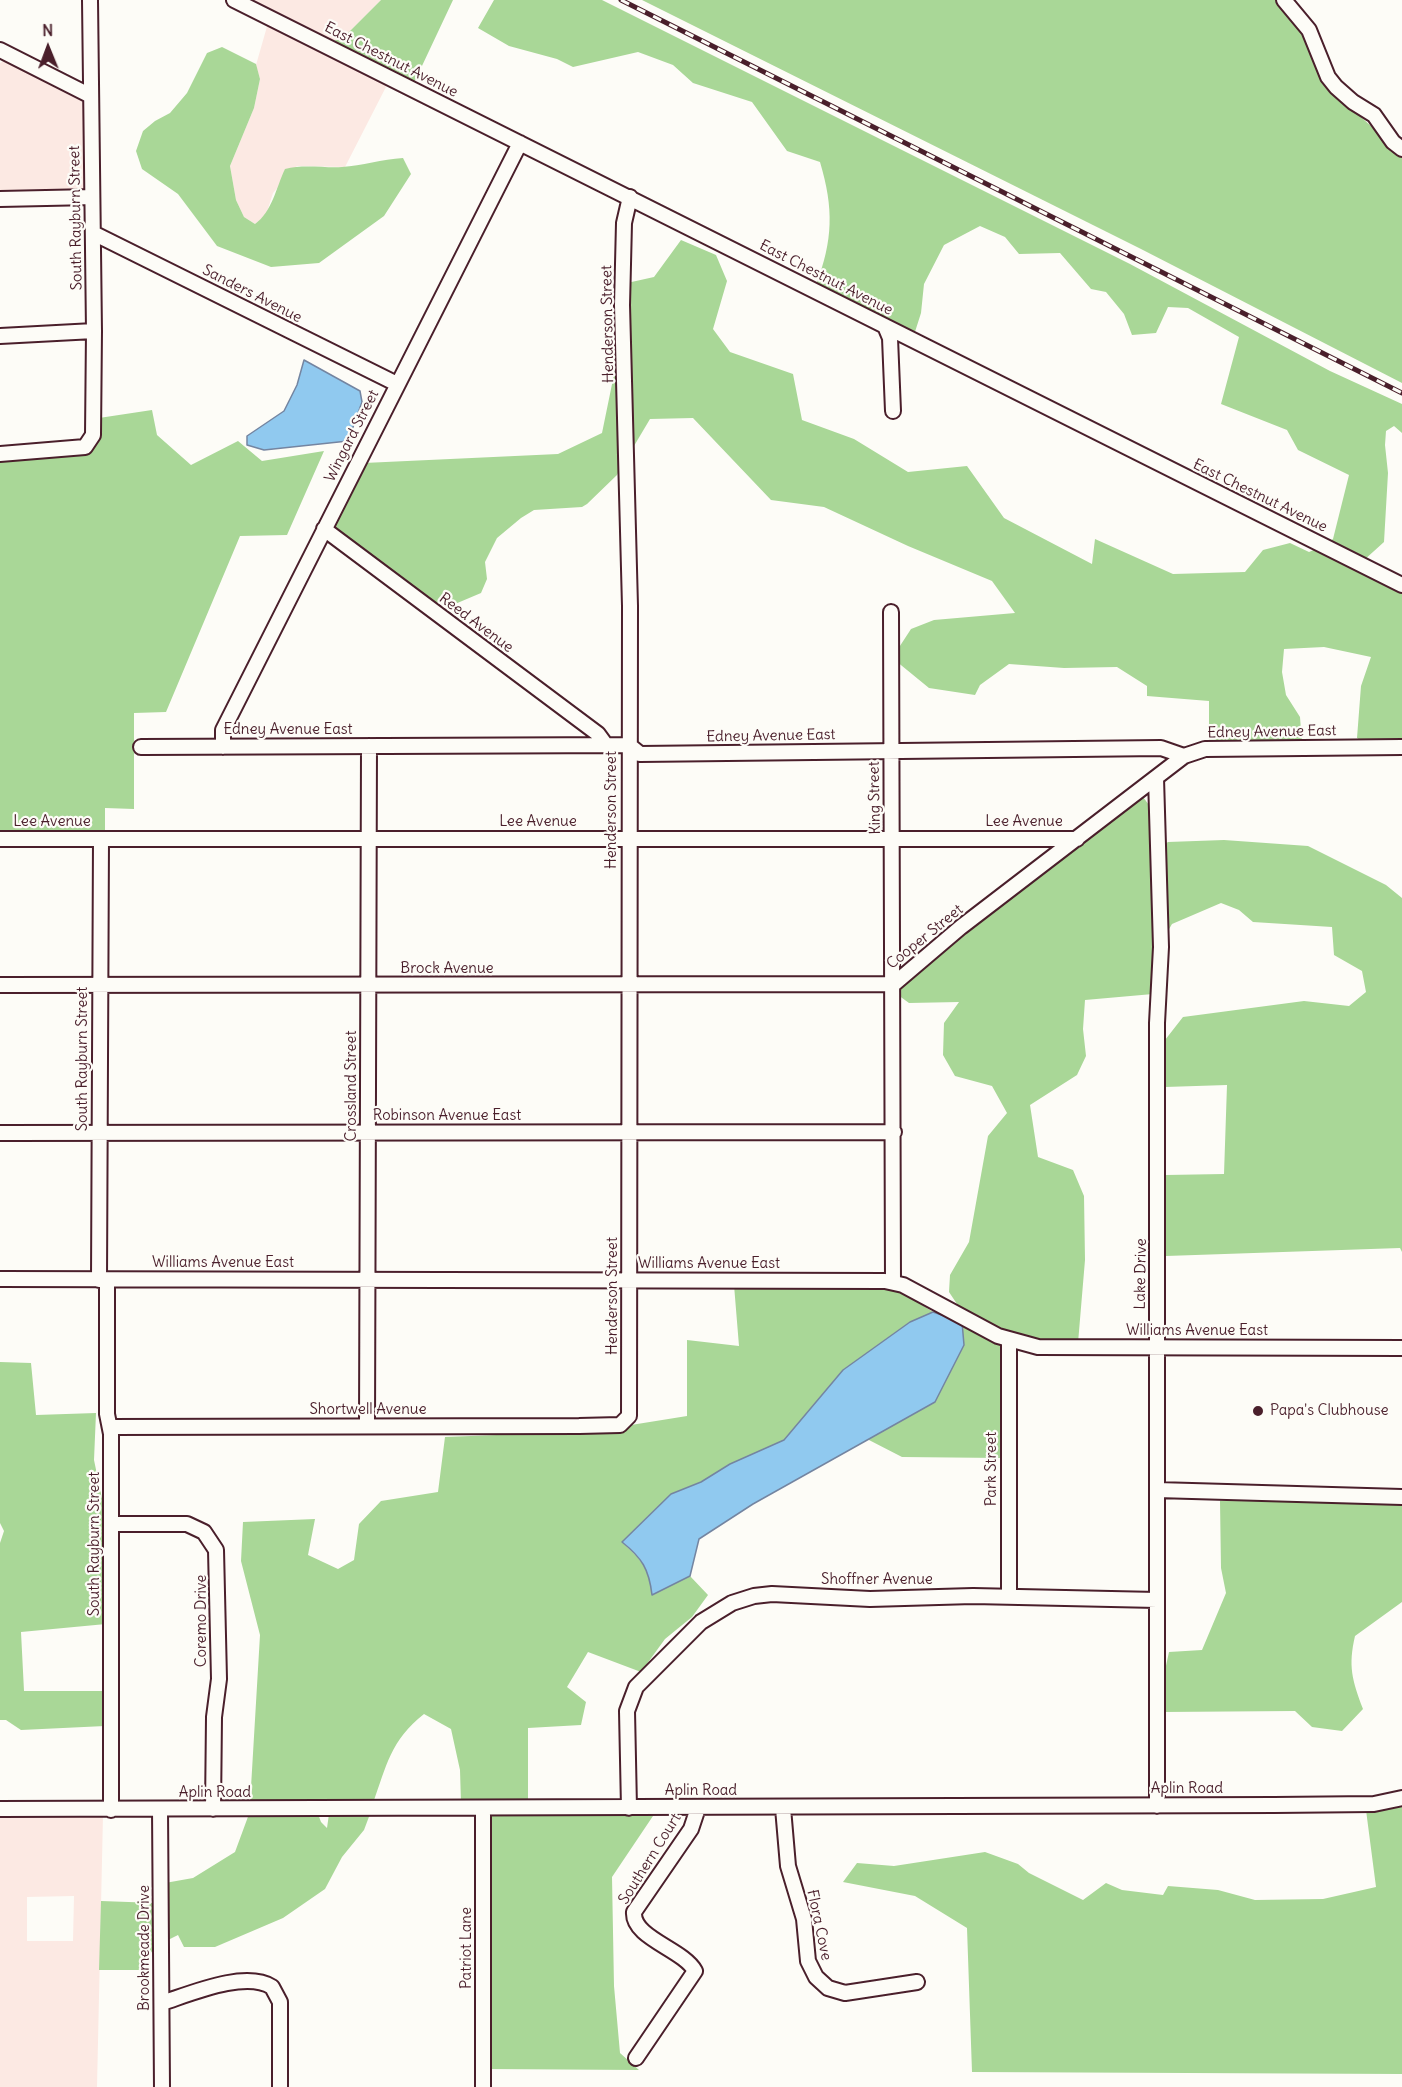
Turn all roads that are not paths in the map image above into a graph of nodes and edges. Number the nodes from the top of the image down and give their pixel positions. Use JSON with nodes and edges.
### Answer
{"nodes":[{"id":1,"x":90,"y":0,"type":"edge"},
{"id":2,"x":234,"y":0,"type":"edge"},
{"id":3,"x":1284,"y":0,"type":"edge"},
{"id":4,"x":0,"y":50,"type":"edge"},
{"id":5,"x":91,"y":96,"type":"junction"},
{"id":6,"x":520,"y":143,"type":"junction"},
{"id":7,"x":1402,"y":149,"type":"edge"},
{"id":8,"x":92,"y":197,"type":"junction"},
{"id":9,"x":630,"y":197,"type":"junction"},
{"id":10,"x":0,"y":199,"type":"edge"},
{"id":11,"x":93,"y":233,"type":"junction"},
{"id":12,"x":885,"y":326,"type":"junction"},
{"id":13,"x":94,"y":331,"type":"junction"},
{"id":14,"x":0,"y":336,"type":"edge"},
{"id":15,"x":397,"y":384,"type":"junction"},
{"id":16,"x":893,"y":411,"type":"dead end"},
{"id":17,"x":0,"y":454,"type":"edge"},
{"id":18,"x":324,"y":529,"type":"junction"},
{"id":19,"x":1402,"y":585,"type":"edge"},
{"id":20,"x":891,"y":612,"type":"dead end"},
{"id":21,"x":606,"y":745,"type":"junction"},
{"id":22,"x":629,"y":745,"type":"junction"},
{"id":23,"x":369,"y":746,"type":"junction"},
{"id":24,"x":141,"y":747,"type":"dead end"},
{"id":25,"x":223,"y":747,"type":"junction"},
{"id":26,"x":1402,"y":747,"type":"edge"},
{"id":27,"x":890,"y":752,"type":"junction"},
{"id":28,"x":1184,"y":756,"type":"junction"},
{"id":29,"x":1156,"y":778,"type":"junction"},
{"id":30,"x":369,"y":838,"type":"junction"},
{"id":31,"x":891,"y":838,"type":"junction"},
{"id":32,"x":0,"y":839,"type":"edge"},
{"id":33,"x":101,"y":839,"type":"junction"},
{"id":34,"x":629,"y":839,"type":"junction"},
{"id":35,"x":1077,"y":839,"type":"junction"},
{"id":36,"x":894,"y":984,"type":"junction"},
{"id":37,"x":0,"y":985,"type":"edge"},
{"id":38,"x":100,"y":985,"type":"junction"},
{"id":39,"x":369,"y":985,"type":"junction"},
{"id":40,"x":630,"y":986,"type":"junction"},
{"id":41,"x":631,"y":1132,"type":"junction"},
{"id":42,"x":894,"y":1132,"type":"junction"},
{"id":43,"x":0,"y":1133,"type":"edge"},
{"id":44,"x":99,"y":1133,"type":"junction"},
{"id":45,"x":368,"y":1133,"type":"junction"},
{"id":46,"x":369,"y":1279,"type":"junction"},
{"id":47,"x":0,"y":1280,"type":"edge"},
{"id":48,"x":103,"y":1280,"type":"junction"},
{"id":49,"x":630,"y":1280,"type":"junction"},
{"id":50,"x":893,"y":1282,"type":"junction"},
{"id":51,"x":1009,"y":1340,"type":"junction"},
{"id":52,"x":1156,"y":1347,"type":"junction"},
{"id":53,"x":1402,"y":1348,"type":"edge"},
{"id":54,"x":625,"y":1423,"type":"joint"},
{"id":55,"x":367,"y":1426,"type":"junction"},
{"id":56,"x":110,"y":1427,"type":"junction"},
{"id":57,"x":1157,"y":1490,"type":"junction"},
{"id":58,"x":1402,"y":1497,"type":"edge"},
{"id":59,"x":111,"y":1524,"type":"junction"},
{"id":60,"x":1009,"y":1597,"type":"junction"},
{"id":61,"x":1157,"y":1600,"type":"junction"},
{"id":62,"x":1402,"y":1798,"type":"edge"},
{"id":63,"x":1157,"y":1806,"type":"junction"},
{"id":64,"x":483,"y":1808,"type":"junction"},
{"id":65,"x":629,"y":1808,"type":"junction"},
{"id":66,"x":698,"y":1808,"type":"junction"},
{"id":67,"x":783,"y":1808,"type":"junction"},
{"id":68,"x":0,"y":1809,"type":"edge"},
{"id":69,"x":160,"y":1809,"type":"junction"},
{"id":70,"x":213,"y":1809,"type":"junction"},
{"id":71,"x":111,"y":1810,"type":"junction"},
{"id":72,"x":916,"y":1982,"type":"dead end"},
{"id":73,"x":162,"y":2003,"type":"junction"},
{"id":74,"x":636,"y":2058,"type":"dead end"},
{"id":75,"x":162,"y":2087,"type":"edge"},
{"id":76,"x":280,"y":2087,"type":"edge"},
{"id":77,"x":483,"y":2087,"type":"edge"}],
"edges":[{"from":1,"to":5,"type":"street","name":"South Rayburn Street"},
{"from":2,"to":6,"type":"street","name":"East Chestnut Avenue"},
{"from":3,"to":7,"type":"street"},
{"from":4,"to":5,"type":"street"},
{"from":5,"to":8,"type":"street","name":"South Rayburn Street"},
{"from":6,"to":9,"type":"street","name":"East Chestnut Avenue"},
{"from":6,"to":15,"type":"street","name":"Wingard Street"},
{"from":8,"to":10,"type":"street"},
{"from":8,"to":11,"type":"street","name":"South Rayburn Street"},
{"from":9,"to":12,"type":"street","name":"East Chestnut Avenue"},
{"from":9,"to":22,"type":"street","name":"Henderson Street"},
{"from":11,"to":13,"type":"street","name":"South Rayburn Street"},
{"from":11,"to":15,"type":"street","name":"Sanders Avenue"},
{"from":12,"to":16,"type":"street"},
{"from":12,"to":19,"type":"street","name":"East Chestnut Avenue"},
{"from":13,"to":14,"type":"street"},
{"from":13,"to":17,"type":"street","name":"South Rayburn Street"},
{"from":15,"to":18,"type":"street","name":"Wingard Street"},
{"from":18,"to":21,"type":"street","name":"Reed Avenue"},
{"from":18,"to":25,"type":"street","name":"Wingard Street"},
{"from":20,"to":27,"type":"street","name":"King Street"},
{"from":21,"to":22,"type":"street","name":"Edney Avenue East"},
{"from":21,"to":23,"type":"street","name":"Edney Avenue East"},
{"from":22,"to":27,"type":"street","name":"Edney Avenue East"},
{"from":22,"to":34,"type":"street","name":"Henderson Street"},
{"from":23,"to":25,"type":"street","name":"Edney Avenue East"},
{"from":23,"to":30,"type":"street","name":"Crossland Street"},
{"from":24,"to":25,"type":"street","name":"Edney Avenue East"},
{"from":26,"to":28,"type":"street","name":"Edney Avenue East"},
{"from":27,"to":28,"type":"street","name":"Edney Avenue East"},
{"from":27,"to":31,"type":"street","name":"King Street"},
{"from":28,"to":29,"type":"street","name":"Cooper Street"},
{"from":29,"to":35,"type":"street","name":"Cooper Street"},
{"from":29,"to":52,"type":"street","name":"Lake Drive"},
{"from":30,"to":33,"type":"street","name":"Lee Avenue"},
{"from":30,"to":34,"type":"street","name":"Lee Avenue"},
{"from":30,"to":39,"type":"street","name":"Crossland Street"},
{"from":31,"to":34,"type":"street","name":"Lee Avenue"},
{"from":31,"to":35,"type":"street","name":"Lee Avenue"},
{"from":31,"to":36,"type":"street","name":"King Street"},
{"from":32,"to":33,"type":"street","name":"Lee Avenue"},
{"from":33,"to":38,"type":"street","name":"South Rayburn Street"},
{"from":34,"to":40,"type":"street","name":"Henderson Street"},
{"from":35,"to":36,"type":"street","name":"Cooper Street"},
{"from":36,"to":40,"type":"street","name":"Brock Avenue"},
{"from":36,"to":42,"type":"street","name":"Cooper Street"},
{"from":37,"to":38,"type":"street","name":"Brock Avenue"},
{"from":38,"to":39,"type":"street","name":"Brock Avenue"},
{"from":38,"to":44,"type":"street","name":"South Rayburn Street"},
{"from":39,"to":40,"type":"street","name":"Brock Avenue"},
{"from":39,"to":45,"type":"street","name":"Crossland Street"},
{"from":40,"to":41,"type":"street","name":"Henderson Street"},
{"from":41,"to":42,"type":"street","name":"Robinson Avenue East"},
{"from":41,"to":45,"type":"street","name":"Robinson Avenue East"},
{"from":41,"to":49,"type":"street","name":"Henderson Street"},
{"from":42,"to":50,"type":"street","name":"Cooper Street"},
{"from":43,"to":44,"type":"street","name":"Robinson Avenue East"},
{"from":44,"to":45,"type":"street","name":"Robinson Avenue East"},
{"from":44,"to":48,"type":"street","name":"South Rayburn Street"},
{"from":45,"to":46,"type":"street","name":"Crossland Street"},
{"from":46,"to":48,"type":"street","name":"Williams Avenue East"},
{"from":46,"to":49,"type":"street","name":"Williams Avenue East"},
{"from":46,"to":55,"type":"street","name":"Crossland Street"},
{"from":47,"to":48,"type":"street","name":"Williams Avenue East"},
{"from":48,"to":56,"type":"street","name":"South Rayburn Street"},
{"from":49,"to":50,"type":"street","name":"Williams Avenue East"},
{"from":49,"to":54,"type":"street","name":"Henderson Street"},
{"from":50,"to":51,"type":"street","name":"Williams Avenue East"},
{"from":51,"to":52,"type":"street","name":"Williams Avenue East"},
{"from":51,"to":60,"type":"street","name":"Park Street"},
{"from":52,"to":53,"type":"street","name":"Williams Avenue East"},
{"from":52,"to":57,"type":"street","name":"Lake Drive"},
{"from":54,"to":55,"type":"street","name":"Shortwell Avenue"},
{"from":55,"to":56,"type":"street","name":"Shortwell Avenue"},
{"from":56,"to":59,"type":"street","name":"South Rayburn Street"},
{"from":57,"to":58,"type":"street"},
{"from":57,"to":61,"type":"street","name":"Lake Drive"},
{"from":59,"to":70,"type":"street","name":"Coremo Drive"},
{"from":59,"to":71,"type":"street","name":"South Rayburn Street"},
{"from":60,"to":61,"type":"street","name":"Shoffner Avenue"},
{"from":60,"to":65,"type":"street","name":"Shoffner Avenue"},
{"from":61,"to":63,"type":"street","name":"Lake Drive"},
{"from":62,"to":63,"type":"street","name":"Aplin Road"},
{"from":63,"to":67,"type":"street","name":"Aplin Road"},
{"from":64,"to":65,"type":"street","name":"Aplin Road"},
{"from":64,"to":70,"type":"street","name":"Aplin Road"},
{"from":64,"to":77,"type":"street","name":"Patriot Lane"},
{"from":65,"to":66,"type":"street","name":"Aplin Road"},
{"from":66,"to":67,"type":"street","name":"Aplin Road"},
{"from":66,"to":74,"type":"street","name":"Southern Court"},
{"from":67,"to":72,"type":"street","name":"Flora Cove"},
{"from":68,"to":71,"type":"street","name":"Aplin Road"},
{"from":69,"to":70,"type":"street","name":"Aplin Road"},
{"from":69,"to":71,"type":"street","name":"Aplin Road"},
{"from":69,"to":73,"type":"street","name":"Brookmeade Drive"},
{"from":73,"to":75,"type":"street","name":"Brookmeade Drive"},
{"from":73,"to":76,"type":"street"}]}
